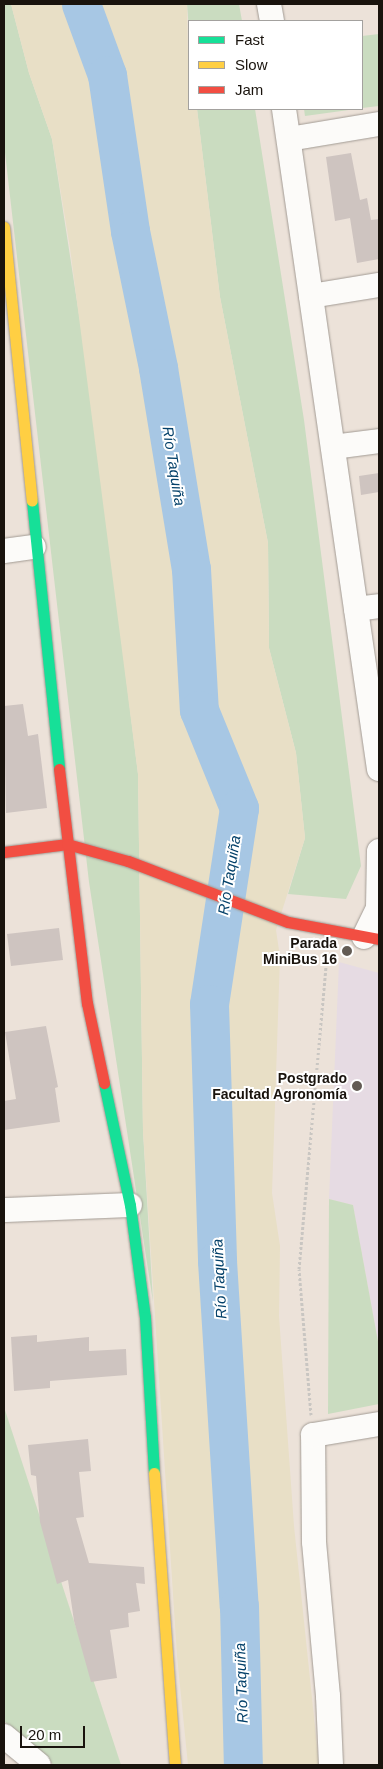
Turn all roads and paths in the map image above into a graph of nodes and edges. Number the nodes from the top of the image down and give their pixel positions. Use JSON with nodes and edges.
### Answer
{"nodes":[{"id":1,"x":269,"y":4,"type":"edge"},
{"id":2,"x":272,"y":20,"type":"edge"},
{"id":3,"x":284,"y":110,"type":"edge"},
{"id":4,"x":379,"y":124,"type":"edge"},
{"id":5,"x":288,"y":138,"type":"junction"},
{"id":6,"x":4,"y":227,"type":"edge"},
{"id":7,"x":7,"y":266,"type":"edge"},
{"id":8,"x":379,"y":285,"type":"edge"},
{"id":9,"x":311,"y":296,"type":"junction"},
{"id":10,"x":379,"y":441,"type":"edge"},
{"id":11,"x":333,"y":447,"type":"junction"},
{"id":12,"x":34,"y":547,"type":"junction"},
{"id":13,"x":4,"y":551,"type":"edge"},
{"id":14,"x":368,"y":607,"type":"edge"},
{"id":15,"x":379,"y":769,"type":"edge"},
{"id":16,"x":67,"y":844,"type":"junction"},
{"id":17,"x":379,"y":851,"type":"edge"},
{"id":18,"x":4,"y":852,"type":"edge"},
{"id":19,"x":329,"y":932,"type":"junction"},
{"id":20,"x":372,"y":938,"type":"edge"},
{"id":21,"x":130,"y":1205,"type":"junction"},
{"id":22,"x":4,"y":1210,"type":"edge"},
{"id":23,"x":379,"y":1424,"type":"edge"},
{"id":24,"x":313,"y":1435,"type":"junction"},
{"id":25,"x":4,"y":1736,"type":"edge"},
{"id":26,"x":39,"y":1765,"type":"edge"},
{"id":27,"x":175,"y":1765,"type":"edge"},
{"id":28,"x":331,"y":1765,"type":"edge"}],
"edges":[{"from":1,"to":2,"type":"street"},
{"from":3,"to":5,"type":"street"},
{"from":4,"to":5,"type":"street"},
{"from":5,"to":9,"type":"street"},
{"from":6,"to":7,"type":"street"},
{"from":7,"to":12,"type":"street"},
{"from":8,"to":9,"type":"street"},
{"from":9,"to":11,"type":"street"},
{"from":10,"to":11,"type":"street"},
{"from":11,"to":14,"type":"street"},
{"from":12,"to":13,"type":"street"},
{"from":12,"to":16,"type":"street"},
{"from":14,"to":15,"type":"street"},
{"from":16,"to":18,"type":"street"},
{"from":16,"to":19,"type":"street"},
{"from":16,"to":21,"type":"street"},
{"from":17,"to":20,"type":"street"},
{"from":19,"to":20,"type":"street"},
{"from":19,"to":24,"type":"path"},
{"from":21,"to":22,"type":"street"},
{"from":21,"to":27,"type":"street"},
{"from":23,"to":24,"type":"street"},
{"from":24,"to":28,"type":"street"},
{"from":25,"to":26,"type":"street"}]}
